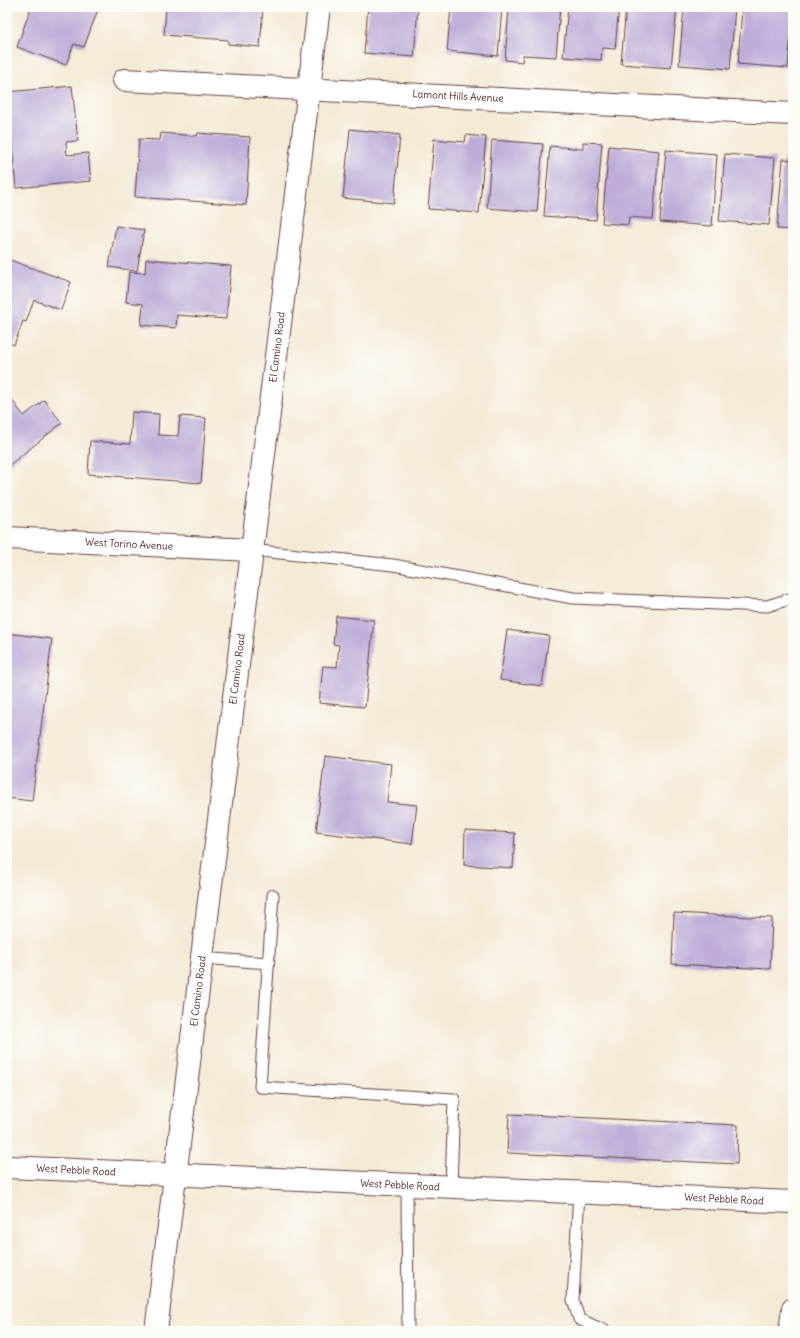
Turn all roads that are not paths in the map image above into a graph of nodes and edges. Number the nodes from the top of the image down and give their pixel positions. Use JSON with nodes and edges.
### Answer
{"nodes":[{"id":1,"x":319,"y":7,"type":"edge"},
{"id":2,"x":124,"y":80,"type":"dead end"},
{"id":3,"x":309,"y":88,"type":"junction"},
{"id":4,"x":793,"y":114,"type":"edge"},
{"id":5,"x":7,"y":538,"type":"edge"},
{"id":6,"x":251,"y":550,"type":"junction"},
{"id":7,"x":793,"y":598,"type":"edge"},
{"id":8,"x":273,"y":895,"type":"dead end"},
{"id":9,"x":202,"y":958,"type":"junction"},
{"id":10,"x":268,"y":964,"type":"junction"},
{"id":11,"x":7,"y":1167,"type":"edge"},
{"id":12,"x":175,"y":1175,"type":"junction"},
{"id":13,"x":407,"y":1185,"type":"junction"},
{"id":14,"x":450,"y":1187,"type":"junction"},
{"id":15,"x":579,"y":1193,"type":"junction"},
{"id":16,"x":793,"y":1202,"type":"edge"},
{"id":17,"x":793,"y":1308,"type":"edge"},
{"id":18,"x":156,"y":1331,"type":"edge"},
{"id":19,"x":408,"y":1331,"type":"edge"},
{"id":20,"x":605,"y":1331,"type":"edge"},
{"id":21,"x":790,"y":1331,"type":"edge"}],
"edges":[{"from":1,"to":3,"type":"street","name":"El Camino Road"},
{"from":2,"to":3,"type":"street","name":"Lamont Hills Avenue"},
{"from":3,"to":4,"type":"street","name":"Lamont Hills Avenue"},
{"from":3,"to":6,"type":"street","name":"El Camino Road"},
{"from":5,"to":6,"type":"street","name":"West Torino Avenue"},
{"from":6,"to":7,"type":"lane"},
{"from":6,"to":9,"type":"street","name":"El Camino Road"},
{"from":8,"to":10,"type":"lane"},
{"from":9,"to":10,"type":"lane"},
{"from":9,"to":12,"type":"street","name":"El Camino Road"},
{"from":10,"to":14,"type":"lane"},
{"from":11,"to":12,"type":"street","name":"West Pebble Road"},
{"from":12,"to":13,"type":"street","name":"West Pebble Road"},
{"from":12,"to":18,"type":"street","name":"El Camino Road"},
{"from":13,"to":14,"type":"street","name":"West Pebble Road"},
{"from":13,"to":19,"type":"lane"},
{"from":14,"to":15,"type":"street","name":"West Pebble Road"},
{"from":15,"to":16,"type":"street","name":"West Pebble Road"},
{"from":15,"to":20,"type":"lane"},
{"from":17,"to":21,"type":"street"}]}
